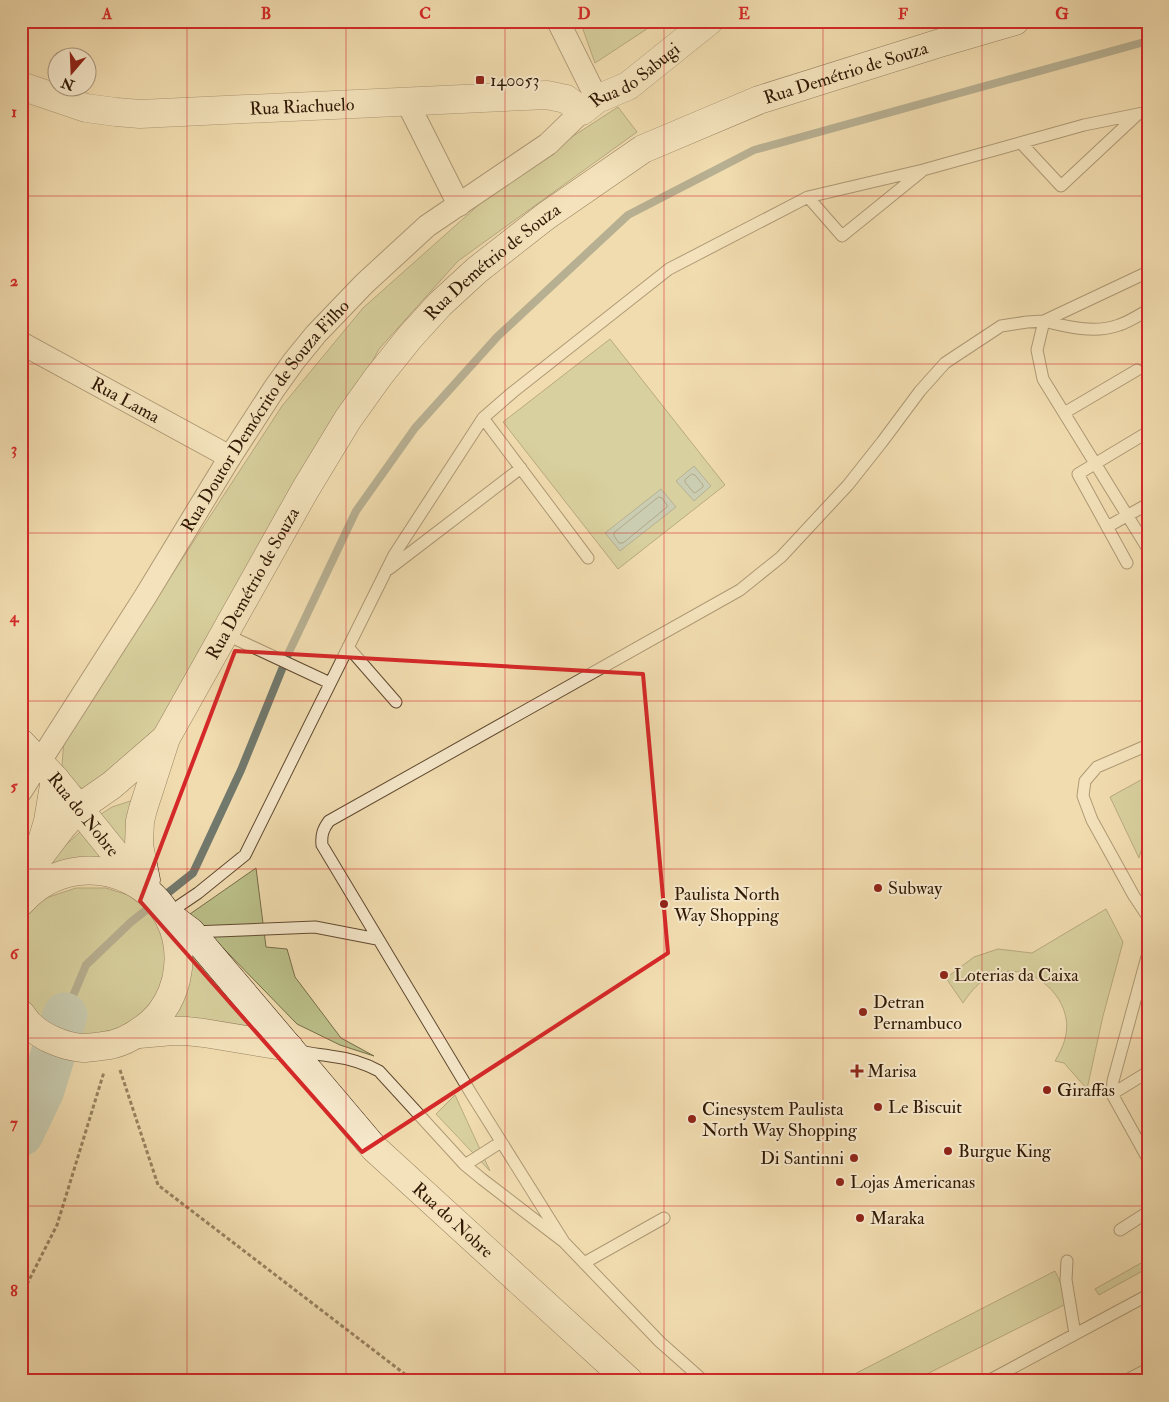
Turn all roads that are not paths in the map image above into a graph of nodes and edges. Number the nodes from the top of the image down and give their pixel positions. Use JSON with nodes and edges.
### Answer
{"nodes":[{"id":1,"x":558,"y":21,"type":"edge"},
{"id":2,"x":709,"y":21,"type":"edge"},
{"id":3,"x":1016,"y":21,"type":"edge"},
{"id":4,"x":21,"y":86,"type":"edge"},
{"id":5,"x":407,"y":102,"type":"junction"},
{"id":6,"x":590,"y":105,"type":"junction"},
{"id":7,"x":1143,"y":113,"type":"edge"},
{"id":8,"x":1021,"y":142,"type":"junction"},
{"id":9,"x":923,"y":170,"type":"junction"},
{"id":10,"x":808,"y":197,"type":"junction"},
{"id":11,"x":459,"y":205,"type":"junction"},
{"id":12,"x":1148,"y":272,"type":"edge"},
{"id":13,"x":1148,"y":310,"type":"edge"},
{"id":14,"x":1044,"y":321,"type":"junction"},
{"id":15,"x":21,"y":342,"type":"edge"},
{"id":16,"x":1137,"y":370,"type":"dead end"},
{"id":17,"x":1064,"y":413,"type":"junction"},
{"id":18,"x":483,"y":418,"type":"junction"},
{"id":19,"x":1148,"y":432,"type":"edge"},
{"id":20,"x":230,"y":457,"type":"junction"},
{"id":21,"x":1096,"y":464,"type":"junction"},
{"id":22,"x":521,"y":468,"type":"junction"},
{"id":23,"x":1148,"y":504,"type":"edge"},
{"id":24,"x":1128,"y":516,"type":"junction"},
{"id":25,"x":1107,"y":527,"type":"junction"},
{"id":26,"x":1148,"y":549,"type":"edge"},
{"id":27,"x":588,"y":558,"type":"dead end"},
{"id":28,"x":1127,"y":563,"type":"dead end"},
{"id":29,"x":386,"y":571,"type":"junction"},
{"id":30,"x":225,"y":634,"type":"junction"},
{"id":31,"x":348,"y":647,"type":"junction"},
{"id":32,"x":330,"y":683,"type":"junction"},
{"id":33,"x":396,"y":702,"type":"dead end"},
{"id":34,"x":166,"y":738,"type":"junction"},
{"id":35,"x":21,"y":743,"type":"edge"},
{"id":36,"x":1148,"y":745,"type":"edge"},
{"id":37,"x":47,"y":771,"type":"junction"},
{"id":38,"x":21,"y":791,"type":"edge"},
{"id":39,"x":79,"y":808,"type":"junction"},
{"id":40,"x":36,"y":861,"type":"junction"},
{"id":41,"x":21,"y":895,"type":"edge"},
{"id":42,"x":152,"y":895,"type":"junction"},
{"id":43,"x":21,"y":902,"type":"edge"},
{"id":44,"x":1148,"y":917,"type":"edge"},
{"id":45,"x":191,"y":932,"type":"junction"},
{"id":46,"x":377,"y":939,"type":"junction"},
{"id":47,"x":1148,"y":953,"type":"edge"},
{"id":48,"x":27,"y":1023,"type":"edge"},
{"id":49,"x":139,"y":1034,"type":"junction"},
{"id":50,"x":289,"y":1047,"type":"junction"},
{"id":51,"x":1148,"y":1072,"type":"edge"},
{"id":52,"x":1112,"y":1094,"type":"junction"},
{"id":53,"x":501,"y":1142,"type":"junction"},
{"id":54,"x":1144,"y":1142,"type":"edge"},
{"id":55,"x":1148,"y":1159,"type":"edge"},
{"id":56,"x":465,"y":1165,"type":"junction"},
{"id":57,"x":1148,"y":1212,"type":"edge"},
{"id":58,"x":664,"y":1218,"type":"dead end"},
{"id":59,"x":1120,"y":1230,"type":"dead end"},
{"id":60,"x":564,"y":1242,"type":"junction"},
{"id":61,"x":1067,"y":1261,"type":"dead end"},
{"id":62,"x":584,"y":1263,"type":"junction"},
{"id":63,"x":1148,"y":1295,"type":"edge"},
{"id":64,"x":1075,"y":1334,"type":"junction"},
{"id":65,"x":1148,"y":1369,"type":"edge"},
{"id":66,"x":628,"y":1381,"type":"edge"},
{"id":67,"x":704,"y":1381,"type":"edge"},
{"id":68,"x":988,"y":1381,"type":"edge"},
{"id":69,"x":1125,"y":1381,"type":"edge"}],
"edges":[{"from":1,"to":6,"type":"street"},
{"from":2,"to":6,"type":"main road","name":"Rua do Sabugi"},
{"from":3,"to":30,"type":"main road","name":"Rua Demétrio de Souza"},
{"from":4,"to":5,"type":"main road","name":"Rua Riachuelo"},
{"from":5,"to":6,"type":"main road","name":"Rua Riachuelo"},
{"from":5,"to":11,"type":"street"},
{"from":6,"to":11,"type":"street","name":"Rua Doutor Demócrito de Souza Filho"},
{"from":7,"to":8,"type":"lane"},
{"from":7,"to":8,"type":"lane"},
{"from":8,"to":9,"type":"lane"},
{"from":9,"to":10,"type":"lane"},
{"from":9,"to":10,"type":"lane"},
{"from":10,"to":18,"type":"lane"},
{"from":11,"to":20,"type":"street","name":"Rua Doutor Demócrito de Souza Filho"},
{"from":12,"to":14,"type":"lane"},
{"from":13,"to":14,"type":"lane"},
{"from":14,"to":17,"type":"lane"},
{"from":14,"to":46,"type":"lane"},
{"from":15,"to":20,"type":"street","name":"Rua Lama"},
{"from":16,"to":17,"type":"lane"},
{"from":17,"to":21,"type":"lane"},
{"from":18,"to":22,"type":"lane"},
{"from":18,"to":29,"type":"lane"},
{"from":19,"to":21,"type":"lane"},
{"from":20,"to":37,"type":"street","name":"Rua Doutor Demócrito de Souza Filho"},
{"from":21,"to":24,"type":"lane"},
{"from":21,"to":25,"type":"lane"},
{"from":22,"to":27,"type":"lane"},
{"from":22,"to":29,"type":"lane"},
{"from":23,"to":24,"type":"lane"},
{"from":24,"to":25,"type":"lane"},
{"from":24,"to":26,"type":"lane"},
{"from":25,"to":28,"type":"lane"},
{"from":29,"to":31,"type":"lane"},
{"from":30,"to":32,"type":"lane"},
{"from":30,"to":34,"type":"main road","name":"Rua Demétrio de Souza"},
{"from":31,"to":32,"type":"lane"},
{"from":31,"to":33,"type":"lane"},
{"from":32,"to":42,"type":"lane"},
{"from":34,"to":39,"type":"main road","name":"Rua Demétrio de Souza"},
{"from":34,"to":42,"type":"main road","name":"Rua Demétrio de Souza"},
{"from":35,"to":37,"type":"main road","name":"Rua do Nobre"},
{"from":36,"to":44,"type":"lane"},
{"from":37,"to":38,"type":"street","name":"Rua Doutor Demócrito de Souza Filho"},
{"from":37,"to":39,"type":"main road","name":"Rua do Nobre"},
{"from":37,"to":40,"type":"main road"},
{"from":39,"to":40,"type":"main road","name":"Rua Demétrio de Souza"},
{"from":39,"to":42,"type":"main road","name":"Rua do Nobre"},
{"from":40,"to":41,"type":"main road","name":"Rua Demétrio de Souza"},
{"from":42,"to":43,"type":"main road"},
{"from":42,"to":45,"type":"main road","name":"Rua do Nobre"},
{"from":42,"to":49,"type":"main road"},
{"from":45,"to":46,"type":"lane"},
{"from":45,"to":50,"type":"main road","name":"Rua do Nobre"},
{"from":46,"to":53,"type":"lane"},
{"from":47,"to":52,"type":"lane"},
{"from":48,"to":49,"type":"main road"},
{"from":49,"to":50,"type":"main road"},
{"from":50,"to":56,"type":"lane"},
{"from":50,"to":66,"type":"main road","name":"Rua do Nobre"},
{"from":51,"to":52,"type":"lane"},
{"from":52,"to":54,"type":"lane"},
{"from":53,"to":56,"type":"lane"},
{"from":53,"to":60,"type":"lane"},
{"from":54,"to":55,"type":"lane"},
{"from":56,"to":60,"type":"lane"},
{"from":57,"to":59,"type":"lane"},
{"from":58,"to":62,"type":"lane"},
{"from":60,"to":62,"type":"lane"},
{"from":61,"to":64,"type":"lane"},
{"from":62,"to":67,"type":"lane"},
{"from":63,"to":64,"type":"lane"},
{"from":64,"to":68,"type":"lane"},
{"from":65,"to":69,"type":"lane"}]}
